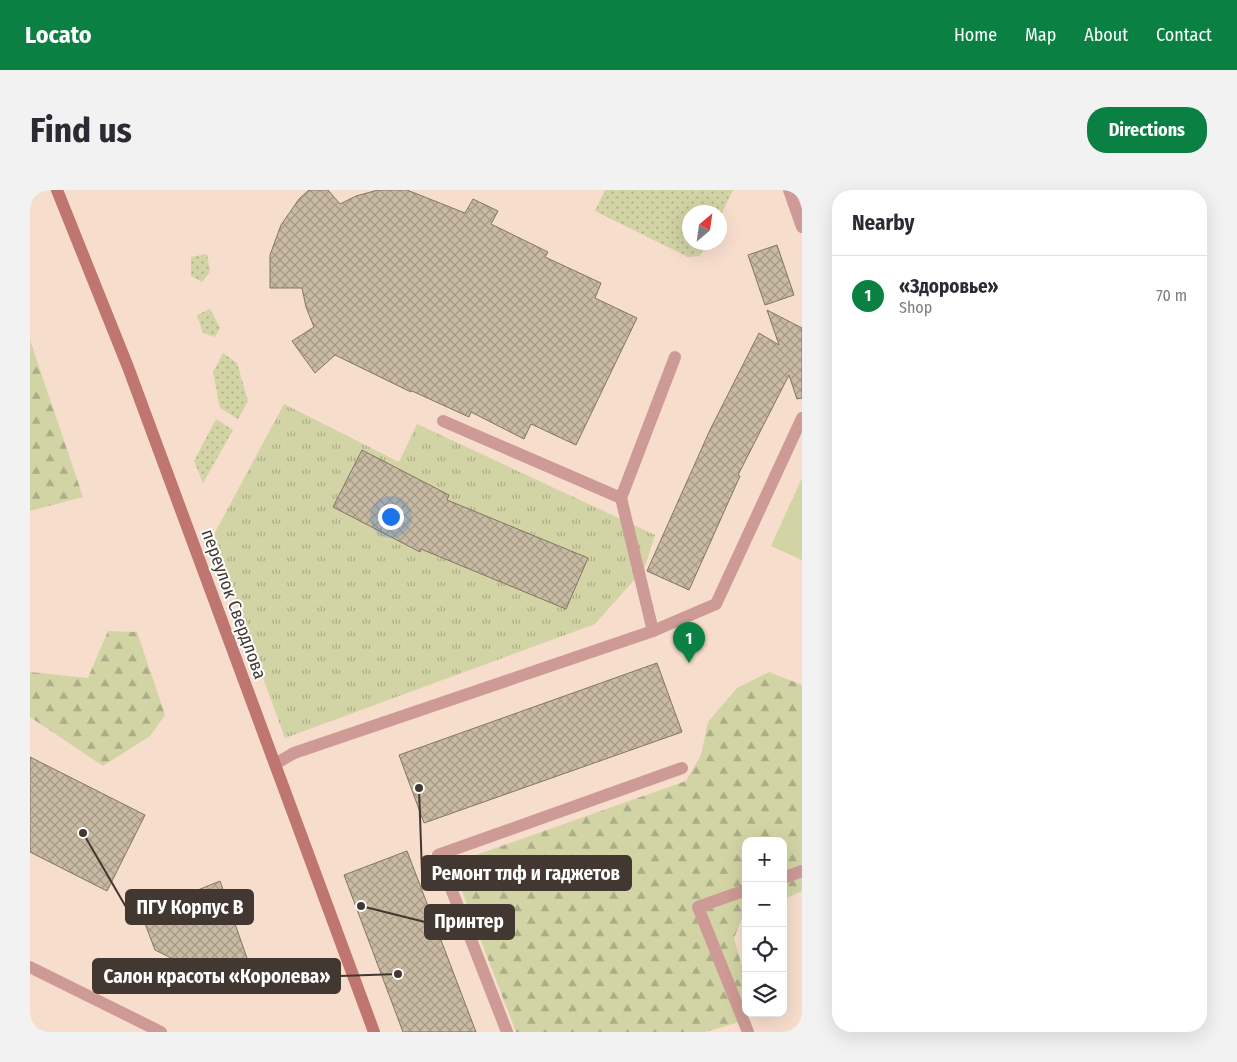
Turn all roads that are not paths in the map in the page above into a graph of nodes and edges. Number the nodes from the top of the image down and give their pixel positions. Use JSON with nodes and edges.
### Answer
{"nodes":[{"id":1,"x":58,"y":190,"type":"edge"},
{"id":2,"x":789,"y":190,"type":"edge"},
{"id":3,"x":802,"y":227,"type":"edge"},
{"id":4,"x":675,"y":357,"type":"dead end"},
{"id":5,"x":802,"y":418,"type":"edge"},
{"id":6,"x":443,"y":421,"type":"dead end"},
{"id":7,"x":621,"y":498,"type":"junction"},
{"id":8,"x":653,"y":631,"type":"junction"},
{"id":9,"x":275,"y":764,"type":"junction"},
{"id":10,"x":682,"y":768,"type":"dead end"},
{"id":11,"x":802,"y":872,"type":"edge"},
{"id":12,"x":787,"y":877,"type":"edge"},
{"id":13,"x":742,"y":891,"type":"edge"},
{"id":14,"x":30,"y":966,"type":"edge"},
{"id":15,"x":161,"y":1032,"type":"edge"},
{"id":16,"x":374,"y":1032,"type":"edge"},
{"id":17,"x":507,"y":1032,"type":"edge"},
{"id":18,"x":748,"y":1032,"type":"edge"}],
"edges":[{"from":1,"to":9,"type":"main road","name":"переулок Свердлова"},
{"from":2,"to":3,"type":"street"},
{"from":4,"to":7,"type":"street"},
{"from":5,"to":8,"type":"street"},
{"from":6,"to":7,"type":"street"},
{"from":7,"to":8,"type":"street"},
{"from":8,"to":9,"type":"street"},
{"from":9,"to":16,"type":"main road","name":"переулок Свердлова"},
{"from":10,"to":17,"type":"street"},
{"from":11,"to":12,"type":"street"},
{"from":13,"to":18,"type":"street"},
{"from":14,"to":15,"type":"street"}]}
